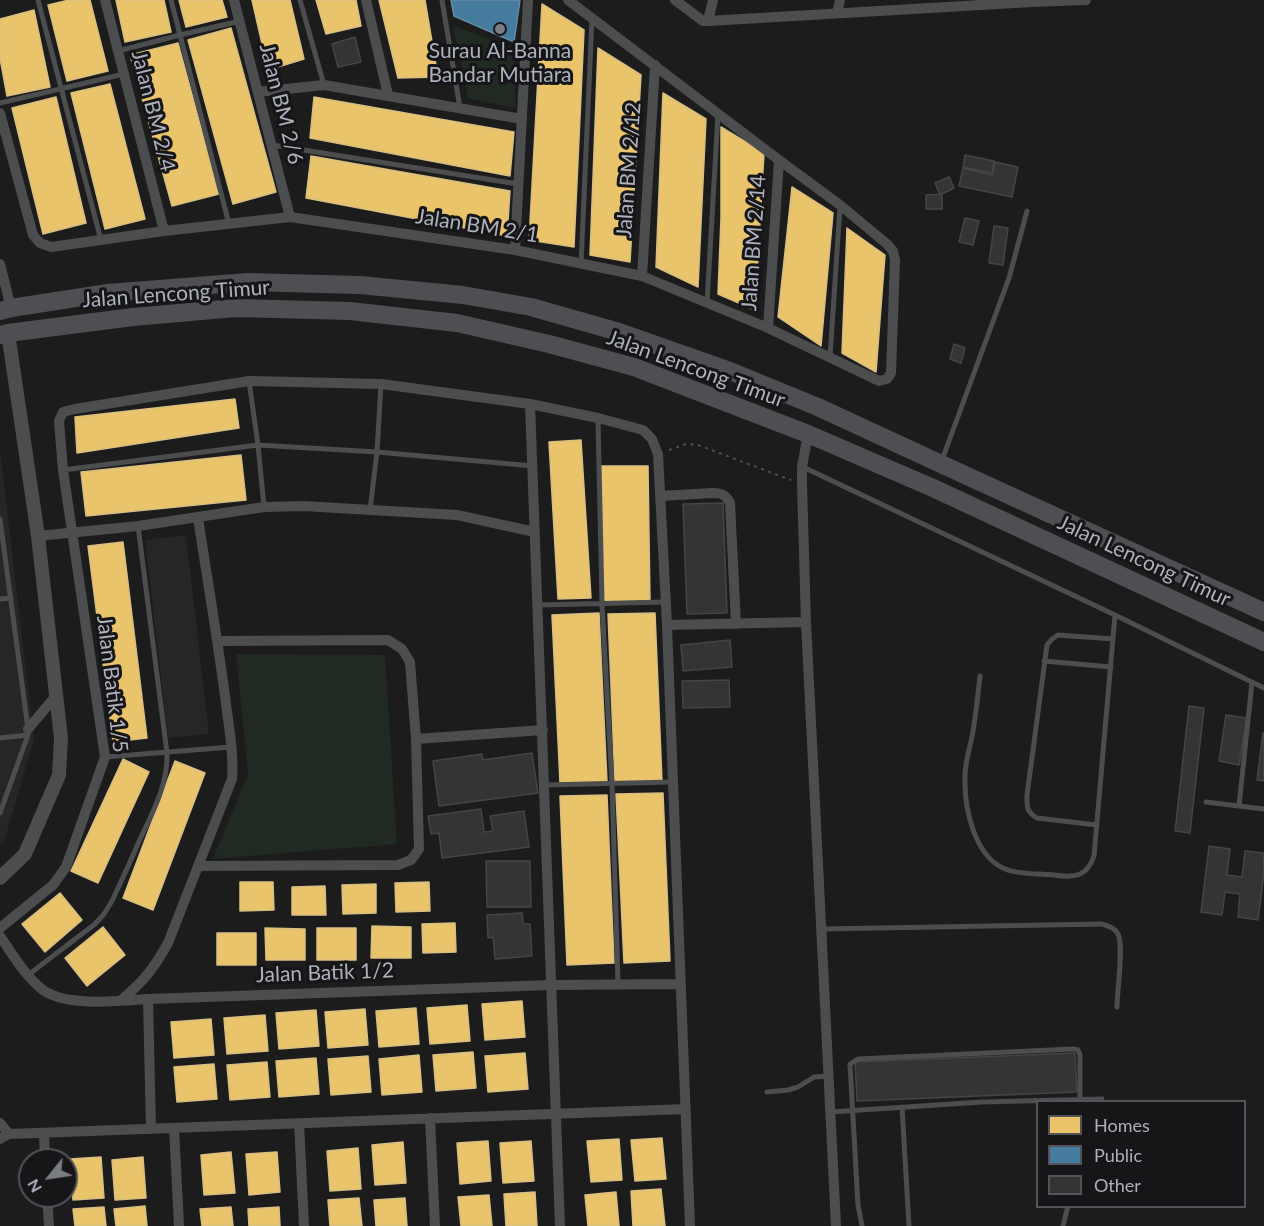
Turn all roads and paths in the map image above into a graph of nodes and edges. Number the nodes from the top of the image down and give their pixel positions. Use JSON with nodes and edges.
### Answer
{"nodes":[{"id":1,"x":38,"y":0,"type":"edge"},
{"id":2,"x":105,"y":0,"type":"edge"},
{"id":3,"x":171,"y":0,"type":"edge"},
{"id":4,"x":234,"y":0,"type":"edge"},
{"id":5,"x":300,"y":0,"type":"edge"},
{"id":6,"x":366,"y":0,"type":"edge"},
{"id":7,"x":442,"y":0,"type":"edge"},
{"id":8,"x":528,"y":0,"type":"edge"},
{"id":9,"x":568,"y":0,"type":"edge"},
{"id":10,"x":675,"y":0,"type":"edge"},
{"id":11,"x":713,"y":0,"type":"edge"},
{"id":12,"x":840,"y":0,"type":"edge"},
{"id":13,"x":1086,"y":0,"type":"edge"},
{"id":14,"x":971,"y":3,"type":"edge"},
{"id":15,"x":837,"y":13,"type":"junction"},
{"id":16,"x":592,"y":18,"type":"junction"},
{"id":17,"x":240,"y":21,"type":"junction"},
{"id":18,"x":708,"y":21,"type":"junction"},
{"id":19,"x":180,"y":35,"type":"junction"},
{"id":20,"x":118,"y":51,"type":"junction"},
{"id":21,"x":655,"y":65,"type":"junction"},
{"id":22,"x":124,"y":74,"type":"junction"},
{"id":23,"x":324,"y":85,"type":"junction"},
{"id":24,"x":62,"y":89,"type":"junction"},
{"id":25,"x":258,"y":92,"type":"junction"},
{"id":26,"x":388,"y":95,"type":"junction"},
{"id":27,"x":0,"y":104,"type":"edge"},
{"id":28,"x":460,"y":108,"type":"junction"},
{"id":29,"x":0,"y":113,"type":"edge"},
{"id":30,"x":718,"y":114,"type":"junction"},
{"id":31,"x":522,"y":119,"type":"junction"},
{"id":32,"x":270,"y":145,"type":"junction"},
{"id":33,"x":778,"y":160,"type":"junction"},
{"id":34,"x":519,"y":184,"type":"junction"},
{"id":35,"x":840,"y":205,"type":"junction"},
{"id":36,"x":1027,"y":211,"type":"dead end"},
{"id":37,"x":290,"y":218,"type":"junction"},
{"id":38,"x":229,"y":224,"type":"junction"},
{"id":39,"x":164,"y":231,"type":"junction"},
{"id":40,"x":101,"y":240,"type":"junction"},
{"id":41,"x":515,"y":250,"type":"junction"},
{"id":42,"x":0,"y":264,"type":"edge"},
{"id":43,"x":581,"y":264,"type":"junction"},
{"id":44,"x":642,"y":276,"type":"junction"},
{"id":45,"x":707,"y":303,"type":"junction"},
{"id":46,"x":5,"y":309,"type":"edge"},
{"id":47,"x":768,"y":328,"type":"junction"},
{"id":48,"x":4,"y":334,"type":"edge"},
{"id":49,"x":830,"y":357,"type":"junction"},
{"id":50,"x":249,"y":381,"type":"junction"},
{"id":51,"x":381,"y":384,"type":"junction"},
{"id":52,"x":530,"y":404,"type":"junction"},
{"id":53,"x":598,"y":418,"type":"junction"},
{"id":54,"x":808,"y":434,"type":"junction"},
{"id":55,"x":258,"y":445,"type":"junction"},
{"id":56,"x":377,"y":452,"type":"junction"},
{"id":57,"x":658,"y":454,"type":"junction"},
{"id":58,"x":941,"y":464,"type":"junction"},
{"id":59,"x":532,"y":466,"type":"junction"},
{"id":60,"x":802,"y":467,"type":"junction"},
{"id":61,"x":63,"y":470,"type":"junction"},
{"id":62,"x":802,"y":484,"type":"junction"},
{"id":63,"x":660,"y":496,"type":"junction"},
{"id":64,"x":264,"y":507,"type":"junction"},
{"id":65,"x":370,"y":510,"type":"junction"},
{"id":66,"x":198,"y":518,"type":"junction"},
{"id":67,"x":0,"y":519,"type":"edge"},
{"id":68,"x":138,"y":526,"type":"junction"},
{"id":69,"x":72,"y":532,"type":"junction"},
{"id":70,"x":535,"y":532,"type":"junction"},
{"id":71,"x":38,"y":536,"type":"junction"},
{"id":72,"x":11,"y":598,"type":"junction"},
{"id":73,"x":0,"y":599,"type":"edge"},
{"id":74,"x":665,"y":602,"type":"junction"},
{"id":75,"x":602,"y":604,"type":"junction"},
{"id":76,"x":538,"y":605,"type":"junction"},
{"id":77,"x":1264,"y":612,"type":"edge"},
{"id":78,"x":1115,"y":615,"type":"junction"},
{"id":79,"x":806,"y":622,"type":"junction"},
{"id":80,"x":736,"y":624,"type":"junction"},
{"id":81,"x":667,"y":625,"type":"junction"},
{"id":82,"x":1113,"y":639,"type":"junction"},
{"id":83,"x":218,"y":640,"type":"junction"},
{"id":84,"x":1264,"y":642,"type":"edge"},
{"id":85,"x":1044,"y":661,"type":"junction"},
{"id":86,"x":1111,"y":667,"type":"junction"},
{"id":87,"x":980,"y":676,"type":"dead end"},
{"id":88,"x":1252,"y":682,"type":"junction"},
{"id":89,"x":1264,"y":688,"type":"edge"},
{"id":90,"x":55,"y":698,"type":"junction"},
{"id":91,"x":543,"y":730,"type":"junction"},
{"id":92,"x":28,"y":732,"type":"junction"},
{"id":93,"x":0,"y":738,"type":"edge"},
{"id":94,"x":416,"y":739,"type":"junction"},
{"id":95,"x":231,"y":747,"type":"junction"},
{"id":96,"x":167,"y":753,"type":"junction"},
{"id":97,"x":105,"y":757,"type":"junction"},
{"id":98,"x":673,"y":782,"type":"junction"},
{"id":99,"x":612,"y":783,"type":"junction"},
{"id":100,"x":545,"y":785,"type":"junction"},
{"id":101,"x":1206,"y":801,"type":"dead end"},
{"id":102,"x":1239,"y":806,"type":"junction"},
{"id":103,"x":1264,"y":809,"type":"edge"},
{"id":104,"x":0,"y":813,"type":"edge"},
{"id":105,"x":1097,"y":825,"type":"junction"},
{"id":106,"x":199,"y":866,"type":"junction"},
{"id":107,"x":0,"y":878,"type":"edge"},
{"id":108,"x":0,"y":928,"type":"edge"},
{"id":109,"x":822,"y":929,"type":"junction"},
{"id":110,"x":0,"y":936,"type":"edge"},
{"id":111,"x":28,"y":975,"type":"junction"},
{"id":112,"x":618,"y":984,"type":"junction"},
{"id":113,"x":680,"y":984,"type":"junction"},
{"id":114,"x":551,"y":985,"type":"junction"},
{"id":115,"x":147,"y":999,"type":"junction"},
{"id":116,"x":119,"y":1002,"type":"junction"},
{"id":117,"x":1116,"y":1007,"type":"dead end"},
{"id":118,"x":828,"y":1076,"type":"junction"},
{"id":119,"x":767,"y":1092,"type":"dead end"},
{"id":120,"x":1102,"y":1099,"type":"dead end"},
{"id":121,"x":1080,"y":1100,"type":"edge"},
{"id":122,"x":1036,"y":1101,"type":"edge"},
{"id":123,"x":902,"y":1107,"type":"junction"},
{"id":124,"x":686,"y":1109,"type":"junction"},
{"id":125,"x":854,"y":1111,"type":"junction"},
{"id":126,"x":831,"y":1112,"type":"junction"},
{"id":127,"x":557,"y":1114,"type":"junction"},
{"id":128,"x":430,"y":1118,"type":"junction"},
{"id":129,"x":0,"y":1123,"type":"edge"},
{"id":130,"x":300,"y":1123,"type":"junction"},
{"id":131,"x":174,"y":1128,"type":"junction"},
{"id":132,"x":151,"y":1129,"type":"junction"},
{"id":133,"x":44,"y":1133,"type":"junction"},
{"id":134,"x":5,"y":1137,"type":"edge"},
{"id":135,"x":45,"y":1148,"type":"edge"},
{"id":136,"x":48,"y":1208,"type":"edge"},
{"id":137,"x":1068,"y":1208,"type":"edge"},
{"id":138,"x":49,"y":1226,"type":"edge"},
{"id":139,"x":179,"y":1226,"type":"edge"},
{"id":140,"x":304,"y":1226,"type":"edge"},
{"id":141,"x":435,"y":1226,"type":"edge"},
{"id":142,"x":560,"y":1226,"type":"edge"},
{"id":143,"x":690,"y":1226,"type":"edge"},
{"id":144,"x":836,"y":1226,"type":"edge"},
{"id":145,"x":862,"y":1226,"type":"edge"},
{"id":146,"x":909,"y":1226,"type":"edge"},
{"id":147,"x":1064,"y":1226,"type":"edge"}],
"edges":[{"from":1,"to":24,"type":"lane"},
{"from":2,"to":20,"type":"street","name":"Jalan BM 2/4"},
{"from":3,"to":19,"type":"lane"},
{"from":4,"to":17,"type":"street","name":"Jalan BM 2/6"},
{"from":5,"to":23,"type":"lane"},
{"from":6,"to":26,"type":"street"},
{"from":7,"to":28,"type":"lane"},
{"from":8,"to":31,"type":"street"},
{"from":9,"to":16,"type":"street"},
{"from":10,"to":18,"type":"street"},
{"from":11,"to":18,"type":"street"},
{"from":12,"to":15,"type":"street"},
{"from":13,"to":14,"type":"street"},
{"from":14,"to":15,"type":"street"},
{"from":15,"to":18,"type":"street"},
{"from":16,"to":21,"type":"street"},
{"from":16,"to":43,"type":"lane"},
{"from":17,"to":19,"type":"lane"},
{"from":17,"to":25,"type":"street","name":"Jalan BM 2/6"},
{"from":19,"to":20,"type":"lane"},
{"from":19,"to":38,"type":"lane"},
{"from":20,"to":22,"type":"street","name":"Jalan BM 2/4"},
{"from":21,"to":30,"type":"street"},
{"from":21,"to":44,"type":"street","name":"Jalan BM 2/12"},
{"from":22,"to":24,"type":"lane"},
{"from":22,"to":39,"type":"street","name":"Jalan BM 2/4"},
{"from":23,"to":25,"type":"street"},
{"from":23,"to":26,"type":"street"},
{"from":24,"to":27,"type":"lane"},
{"from":24,"to":40,"type":"lane"},
{"from":25,"to":32,"type":"street","name":"Jalan BM 2/6"},
{"from":26,"to":28,"type":"street"},
{"from":28,"to":31,"type":"street"},
{"from":29,"to":40,"type":"street","name":"Jalan BM 2/1"},
{"from":30,"to":33,"type":"street"},
{"from":30,"to":45,"type":"lane"},
{"from":31,"to":34,"type":"street"},
{"from":32,"to":34,"type":"lane"},
{"from":32,"to":37,"type":"street","name":"Jalan BM 2/6"},
{"from":33,"to":35,"type":"street"},
{"from":33,"to":47,"type":"street","name":"Jalan BM 2/14"},
{"from":34,"to":41,"type":"street"},
{"from":35,"to":49,"type":"lane"},
{"from":35,"to":49,"type":"street","name":"Jalan BM 2/1"},
{"from":36,"to":58,"type":"lane"},
{"from":37,"to":38,"type":"street","name":"Jalan BM 2/1"},
{"from":37,"to":41,"type":"street","name":"Jalan BM 2/1"},
{"from":38,"to":39,"type":"street","name":"Jalan BM 2/1"},
{"from":39,"to":40,"type":"street","name":"Jalan BM 2/1"},
{"from":41,"to":43,"type":"street","name":"Jalan BM 2/1"},
{"from":42,"to":46,"type":"street"},
{"from":43,"to":44,"type":"street","name":"Jalan BM 2/1"},
{"from":44,"to":45,"type":"street","name":"Jalan BM 2/1"},
{"from":45,"to":47,"type":"street","name":"Jalan BM 2/1"},
{"from":46,"to":58,"type":"highway","name":"Jalan Lencong Timur"},
{"from":47,"to":49,"type":"street","name":"Jalan BM 2/1"},
{"from":48,"to":54,"type":"highway","name":"Jalan Lencong Timur"},
{"from":48,"to":71,"type":"street"},
{"from":50,"to":51,"type":"street"},
{"from":50,"to":55,"type":"lane"},
{"from":50,"to":61,"type":"street","name":"Jalan Batik 1/5"},
{"from":51,"to":52,"type":"street"},
{"from":51,"to":56,"type":"lane"},
{"from":52,"to":53,"type":"street"},
{"from":52,"to":59,"type":"street"},
{"from":53,"to":57,"type":"street"},
{"from":53,"to":75,"type":"lane"},
{"from":54,"to":60,"type":"street"},
{"from":54,"to":84,"type":"highway","name":"Jalan Lencong Timur"},
{"from":55,"to":56,"type":"lane"},
{"from":55,"to":61,"type":"lane"},
{"from":55,"to":64,"type":"lane"},
{"from":56,"to":59,"type":"lane"},
{"from":56,"to":65,"type":"lane"},
{"from":57,"to":62,"type":"path"},
{"from":57,"to":63,"type":"street"},
{"from":58,"to":77,"type":"highway","name":"Jalan Lencong Timur"},
{"from":59,"to":70,"type":"street"},
{"from":60,"to":62,"type":"street"},
{"from":60,"to":78,"type":"lane"},
{"from":61,"to":69,"type":"street","name":"Jalan Batik 1/5"},
{"from":62,"to":79,"type":"street"},
{"from":63,"to":74,"type":"street"},
{"from":63,"to":80,"type":"street"},
{"from":64,"to":65,"type":"street"},
{"from":64,"to":66,"type":"street"},
{"from":65,"to":70,"type":"street"},
{"from":66,"to":68,"type":"street"},
{"from":66,"to":83,"type":"street"},
{"from":67,"to":72,"type":"lane"},
{"from":68,"to":69,"type":"street"},
{"from":68,"to":96,"type":"lane"},
{"from":69,"to":71,"type":"street"},
{"from":69,"to":97,"type":"street","name":"Jalan Batik 1/5"},
{"from":70,"to":76,"type":"street"},
{"from":71,"to":90,"type":"street"},
{"from":72,"to":73,"type":"lane"},
{"from":72,"to":92,"type":"lane"},
{"from":74,"to":75,"type":"lane"},
{"from":74,"to":81,"type":"street"},
{"from":75,"to":76,"type":"lane"},
{"from":75,"to":99,"type":"lane"},
{"from":76,"to":91,"type":"street"},
{"from":78,"to":82,"type":"lane"},
{"from":78,"to":88,"type":"lane"},
{"from":79,"to":80,"type":"street"},
{"from":79,"to":109,"type":"street"},
{"from":80,"to":81,"type":"street"},
{"from":81,"to":98,"type":"street"},
{"from":82,"to":85,"type":"lane"},
{"from":82,"to":86,"type":"lane"},
{"from":83,"to":94,"type":"street"},
{"from":83,"to":95,"type":"street"},
{"from":85,"to":86,"type":"lane"},
{"from":85,"to":105,"type":"lane"},
{"from":86,"to":105,"type":"lane"},
{"from":87,"to":105,"type":"lane"},
{"from":88,"to":89,"type":"lane"},
{"from":88,"to":102,"type":"lane"},
{"from":90,"to":92,"type":"street"},
{"from":90,"to":107,"type":"street"},
{"from":91,"to":94,"type":"street"},
{"from":91,"to":100,"type":"street"},
{"from":92,"to":93,"type":"lane"},
{"from":92,"to":104,"type":"lane"},
{"from":94,"to":106,"type":"street"},
{"from":95,"to":96,"type":"lane"},
{"from":95,"to":106,"type":"street"},
{"from":96,"to":97,"type":"lane"},
{"from":96,"to":111,"type":"lane"},
{"from":97,"to":108,"type":"street","name":"Jalan Batik 1/5"},
{"from":98,"to":99,"type":"lane"},
{"from":98,"to":113,"type":"street"},
{"from":99,"to":100,"type":"lane"},
{"from":99,"to":112,"type":"lane"},
{"from":100,"to":114,"type":"street"},
{"from":101,"to":102,"type":"lane"},
{"from":102,"to":103,"type":"lane"},
{"from":106,"to":116,"type":"street"},
{"from":109,"to":117,"type":"lane"},
{"from":109,"to":118,"type":"street"},
{"from":110,"to":111,"type":"street","name":"Jalan Batik 1/2"},
{"from":111,"to":116,"type":"street","name":"Jalan Batik 1/2"},
{"from":112,"to":113,"type":"street","name":"Jalan Batik 1/2"},
{"from":112,"to":114,"type":"street","name":"Jalan Batik 1/2"},
{"from":113,"to":124,"type":"street"},
{"from":114,"to":115,"type":"street","name":"Jalan Batik 1/2"},
{"from":114,"to":127,"type":"street"},
{"from":115,"to":116,"type":"street","name":"Jalan Batik 1/2"},
{"from":115,"to":132,"type":"street"},
{"from":118,"to":119,"type":"lane"},
{"from":118,"to":126,"type":"street"},
{"from":120,"to":121,"type":"lane"},
{"from":121,"to":125,"type":"lane"},
{"from":122,"to":123,"type":"lane"},
{"from":123,"to":125,"type":"lane"},
{"from":123,"to":146,"type":"lane"},
{"from":124,"to":127,"type":"street"},
{"from":124,"to":143,"type":"street"},
{"from":125,"to":126,"type":"lane"},
{"from":125,"to":145,"type":"lane"},
{"from":126,"to":144,"type":"street"},
{"from":127,"to":128,"type":"street"},
{"from":127,"to":142,"type":"street"},
{"from":128,"to":130,"type":"street"},
{"from":128,"to":141,"type":"street"},
{"from":129,"to":134,"type":"street"},
{"from":130,"to":131,"type":"street"},
{"from":130,"to":140,"type":"street"},
{"from":131,"to":132,"type":"street"},
{"from":131,"to":139,"type":"street"},
{"from":132,"to":133,"type":"street"},
{"from":133,"to":134,"type":"street"},
{"from":133,"to":135,"type":"street"},
{"from":136,"to":138,"type":"street"},
{"from":137,"to":147,"type":"lane"}]}
